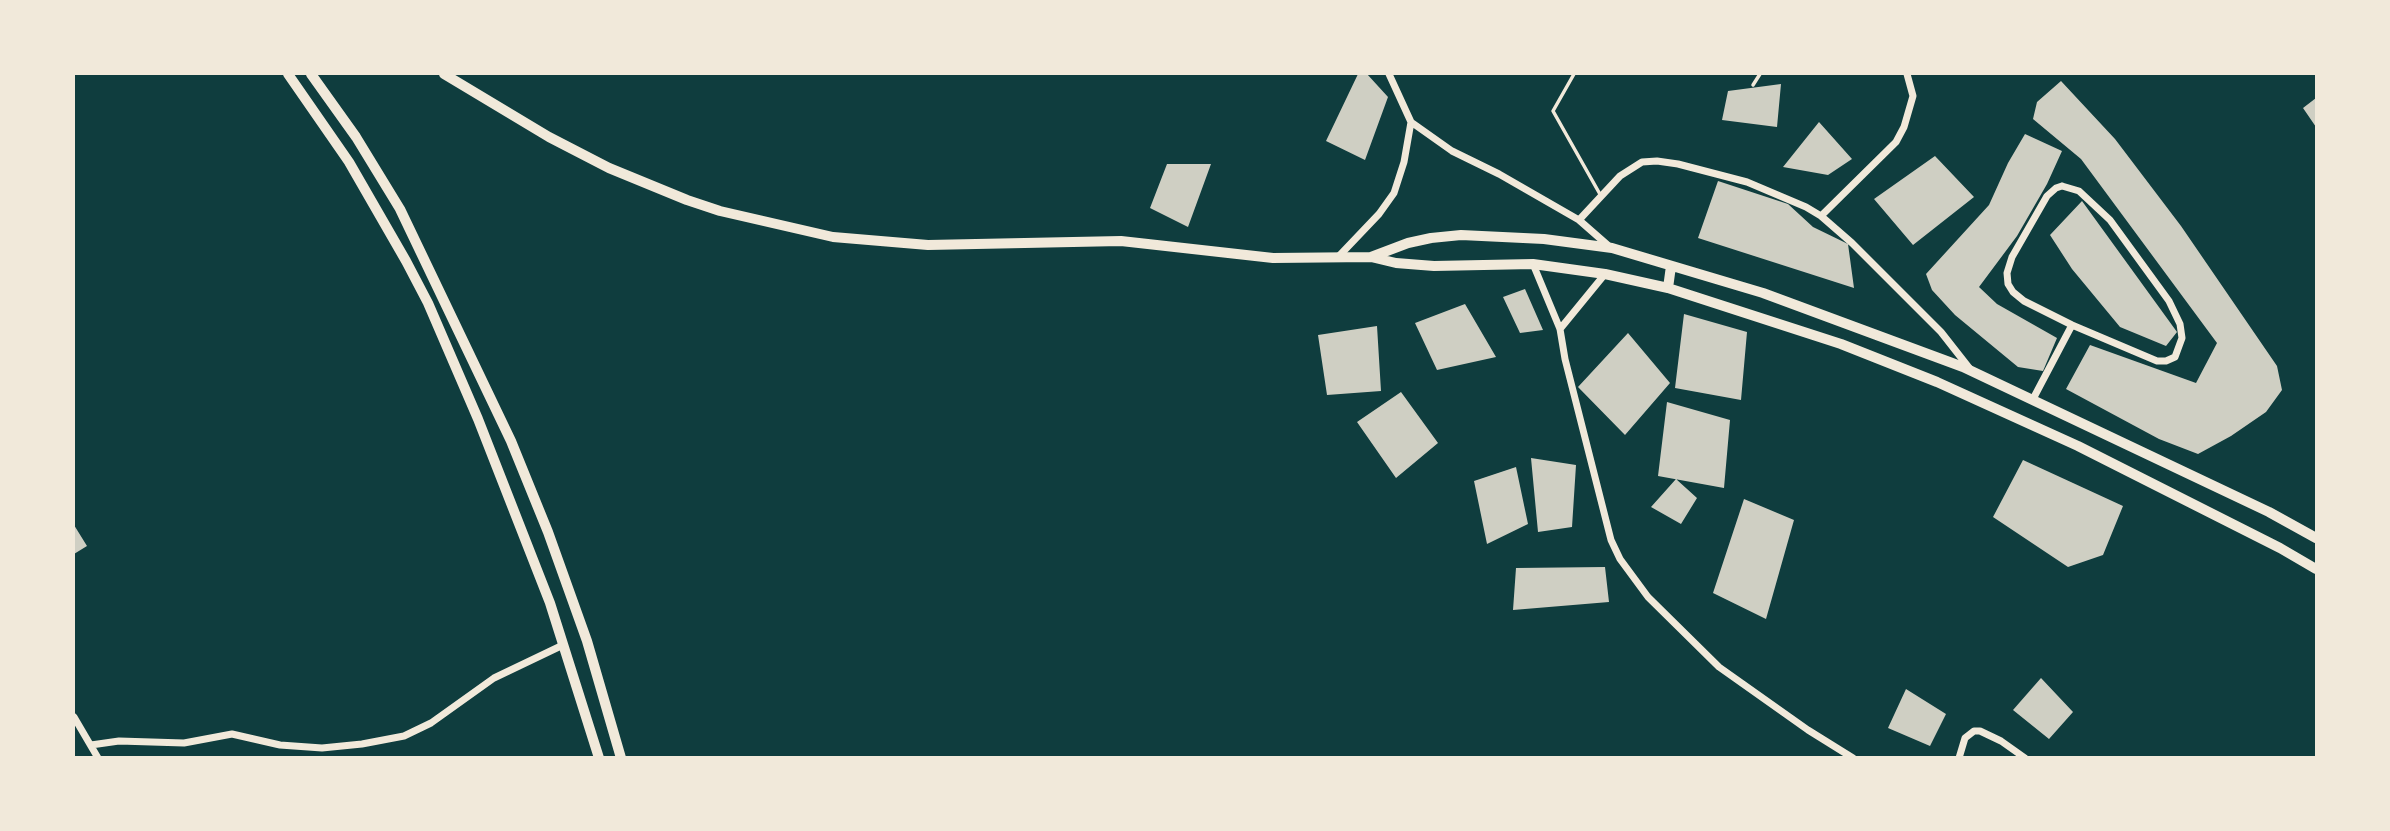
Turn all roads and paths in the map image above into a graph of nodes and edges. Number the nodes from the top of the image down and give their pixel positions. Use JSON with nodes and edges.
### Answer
{"nodes":[{"id":1,"x":288,"y":74,"type":"edge"},
{"id":2,"x":312,"y":74,"type":"edge"},
{"id":3,"x":444,"y":74,"type":"edge"},
{"id":4,"x":1389,"y":74,"type":"edge"},
{"id":5,"x":1574,"y":74,"type":"edge"},
{"id":6,"x":1760,"y":74,"type":"edge"},
{"id":7,"x":1907,"y":74,"type":"edge"},
{"id":8,"x":1753,"y":85,"type":"dead end"},
{"id":9,"x":1410,"y":122,"type":"junction"},
{"id":10,"x":1601,"y":197,"type":"junction"},
{"id":11,"x":1821,"y":216,"type":"junction"},
{"id":12,"x":1579,"y":220,"type":"junction"},
{"id":13,"x":1612,"y":248,"type":"junction"},
{"id":14,"x":1339,"y":256,"type":"junction"},
{"id":15,"x":1371,"y":257,"type":"junction"},
{"id":16,"x":1533,"y":264,"type":"junction"},
{"id":17,"x":1671,"y":265,"type":"junction"},
{"id":18,"x":1605,"y":274,"type":"junction"},
{"id":19,"x":1668,"y":288,"type":"junction"},
{"id":20,"x":2072,"y":325,"type":"junction"},
{"id":21,"x":1560,"y":329,"type":"junction"},
{"id":22,"x":1971,"y":370,"type":"junction"},
{"id":23,"x":2033,"y":399,"type":"junction"},
{"id":24,"x":2316,"y":538,"type":"edge"},
{"id":25,"x":2316,"y":569,"type":"edge"},
{"id":26,"x":563,"y":645,"type":"junction"},
{"id":27,"x":74,"y":717,"type":"edge"},
{"id":28,"x":91,"y":745,"type":"junction"},
{"id":29,"x":98,"y":758,"type":"edge"},
{"id":30,"x":599,"y":758,"type":"edge"},
{"id":31,"x":621,"y":758,"type":"edge"},
{"id":32,"x":1853,"y":758,"type":"edge"},
{"id":33,"x":1959,"y":758,"type":"edge"},
{"id":34,"x":2025,"y":758,"type":"edge"}],
"edges":[{"from":1,"to":26,"type":"main road"},
{"from":2,"to":31,"type":"main road"},
{"from":3,"to":14,"type":"street"},
{"from":4,"to":9,"type":"street"},
{"from":5,"to":10,"type":"lane"},
{"from":6,"to":8,"type":"lane"},
{"from":7,"to":11,"type":"street"},
{"from":9,"to":12,"type":"street"},
{"from":9,"to":14,"type":"street"},
{"from":10,"to":11,"type":"street"},
{"from":10,"to":12,"type":"street"},
{"from":11,"to":22,"type":"street"},
{"from":12,"to":13,"type":"street"},
{"from":13,"to":15,"type":"street"},
{"from":13,"to":17,"type":"street"},
{"from":14,"to":15,"type":"street"},
{"from":15,"to":16,"type":"street"},
{"from":16,"to":18,"type":"street"},
{"from":16,"to":21,"type":"street"},
{"from":17,"to":19,"type":"street"},
{"from":17,"to":22,"type":"street"},
{"from":18,"to":19,"type":"street"},
{"from":18,"to":21,"type":"street"},
{"from":19,"to":25,"type":"street"},
{"from":20,"to":20,"type":"street"},
{"from":20,"to":23,"type":"street"},
{"from":21,"to":32,"type":"street"},
{"from":22,"to":23,"type":"street"},
{"from":23,"to":24,"type":"street"},
{"from":26,"to":28,"type":"street"},
{"from":26,"to":30,"type":"main road"},
{"from":27,"to":28,"type":"street"},
{"from":28,"to":29,"type":"street"},
{"from":33,"to":34,"type":"street"}]}
